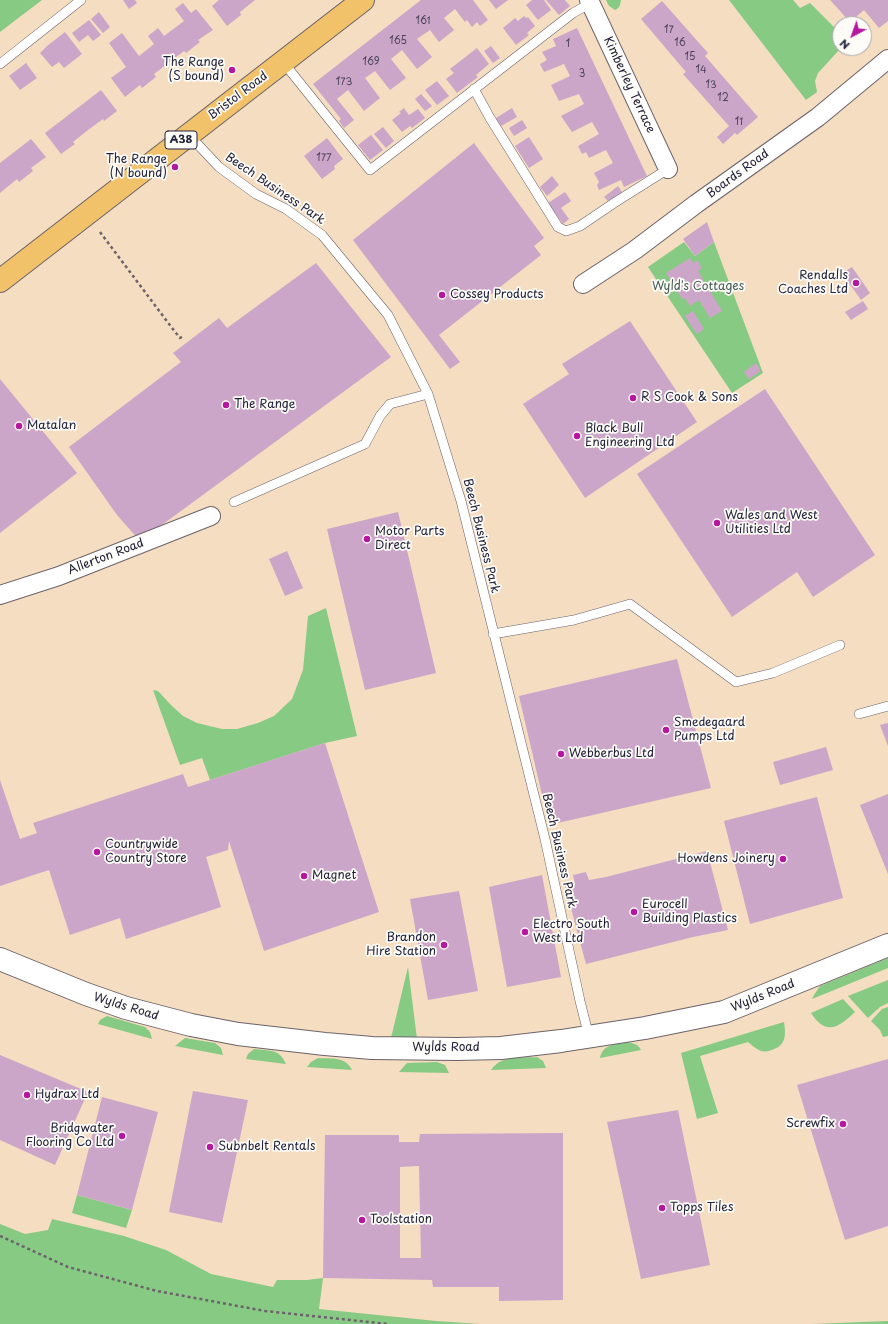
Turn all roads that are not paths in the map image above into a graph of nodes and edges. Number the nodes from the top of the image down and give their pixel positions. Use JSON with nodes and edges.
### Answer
{"nodes":[{"id":1,"x":81,"y":0,"type":"edge"},
{"id":2,"x":363,"y":0,"type":"edge"},
{"id":3,"x":590,"y":2,"type":"edge"},
{"id":4,"x":888,"y":59,"type":"edge"},
{"id":5,"x":283,"y":62,"type":"junction"},
{"id":6,"x":0,"y":64,"type":"edge"},
{"id":7,"x":474,"y":89,"type":"junction"},
{"id":8,"x":188,"y":134,"type":"junction"},
{"id":9,"x":668,"y":169,"type":"joint"},
{"id":10,"x":0,"y":281,"type":"edge"},
{"id":11,"x":583,"y":284,"type":"dead end"},
{"id":12,"x":428,"y":394,"type":"junction"},
{"id":13,"x":234,"y":502,"type":"dead end"},
{"id":14,"x":211,"y":516,"type":"dead end"},
{"id":15,"x":0,"y":595,"type":"edge"},
{"id":16,"x":493,"y":634,"type":"junction"},
{"id":17,"x":840,"y":645,"type":"dead end"},
{"id":18,"x":888,"y":706,"type":"edge"},
{"id":19,"x":859,"y":714,"type":"dead end"},
{"id":20,"x":888,"y":945,"type":"edge"},
{"id":21,"x":0,"y":959,"type":"edge"},
{"id":22,"x":589,"y":1037,"type":"junction"}],
"edges":[{"from":1,"to":6,"type":"lane"},
{"from":2,"to":5,"type":"main road","name":"Bristol Road","number":"A38"},
{"from":3,"to":7,"type":"lane"},
{"from":3,"to":9,"type":"street","name":"Kimberley Terrace"},
{"from":4,"to":11,"type":"street","name":"Boards Road"},
{"from":5,"to":7,"type":"lane"},
{"from":5,"to":8,"type":"main road","name":"Bristol Road","number":"A38"},
{"from":7,"to":9,"type":"lane"},
{"from":8,"to":10,"type":"main road","name":"Bristol Road","number":"A38"},
{"from":8,"to":12,"type":"lane","name":"Beech Business Park"},
{"from":12,"to":13,"type":"lane"},
{"from":12,"to":16,"type":"lane","name":"Beech Business Park"},
{"from":14,"to":15,"type":"street","name":"Allerton Road"},
{"from":16,"to":17,"type":"lane"},
{"from":16,"to":22,"type":"lane","name":"Beech Business Park"},
{"from":18,"to":19,"type":"lane"},
{"from":20,"to":22,"type":"street","name":"Wylds Road"},
{"from":21,"to":22,"type":"street","name":"Wylds Road"}]}
